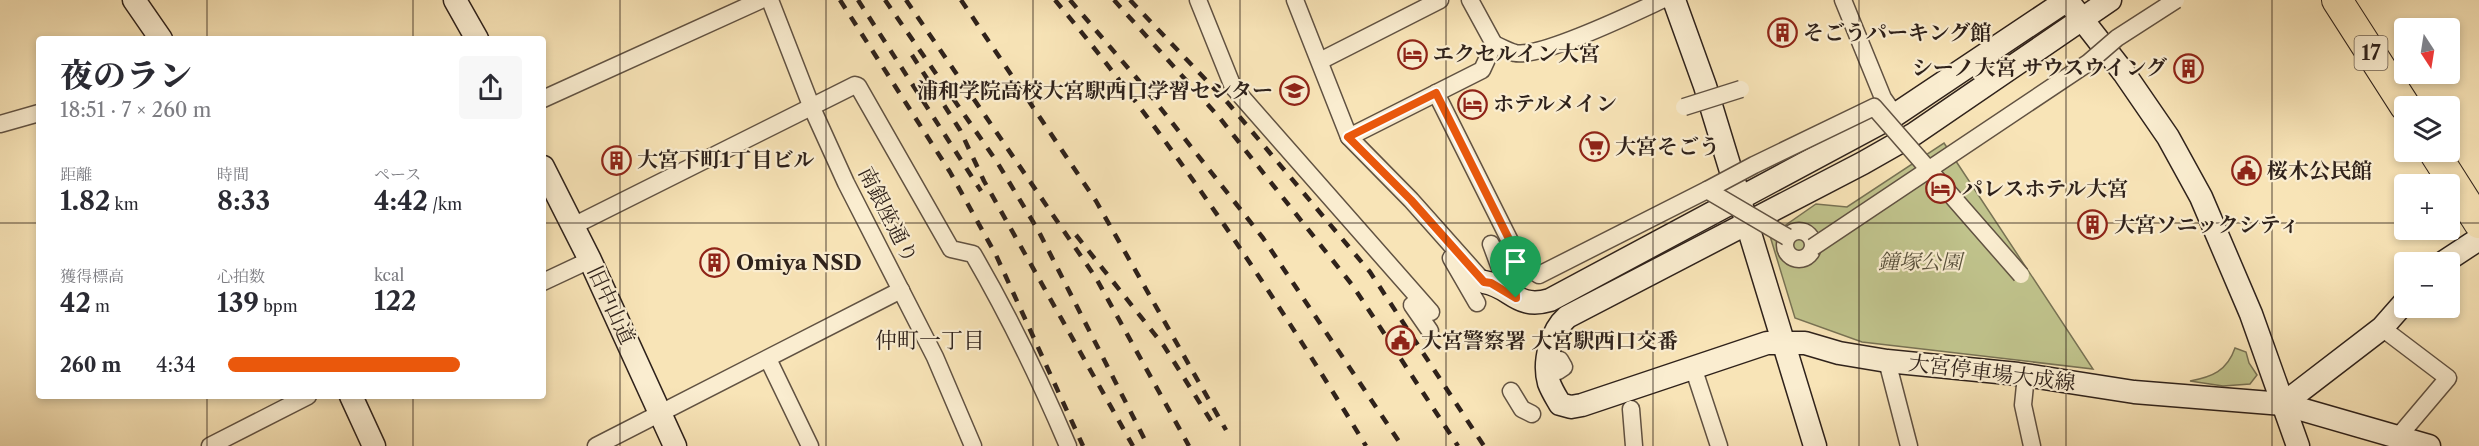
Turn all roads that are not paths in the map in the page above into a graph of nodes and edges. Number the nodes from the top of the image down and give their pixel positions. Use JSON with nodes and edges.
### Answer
{"nodes":[{"id":1,"x":455,"y":0,"type":"edge"},
{"id":2,"x":761,"y":0,"type":"edge"},
{"id":3,"x":770,"y":0,"type":"edge"},
{"id":4,"x":1198,"y":0,"type":"edge"},
{"id":5,"x":1295,"y":0,"type":"edge"},
{"id":6,"x":1440,"y":0,"type":"edge"},
{"id":7,"x":1470,"y":0,"type":"edge"},
{"id":8,"x":1662,"y":0,"type":"edge"},
{"id":9,"x":1674,"y":0,"type":"edge"},
{"id":10,"x":1843,"y":0,"type":"edge"},
{"id":11,"x":2067,"y":0,"type":"edge"},
{"id":12,"x":2110,"y":0,"type":"edge"},
{"id":13,"x":2176,"y":0,"type":"edge"},
{"id":14,"x":2337,"y":0,"type":"edge"},
{"id":15,"x":141,"y":2,"type":"edge"},
{"id":16,"x":2082,"y":19,"type":"junction"},
{"id":17,"x":160,"y":36,"type":"edge"},
{"id":18,"x":472,"y":36,"type":"edge"},
{"id":19,"x":1494,"y":44,"type":"junction"},
{"id":20,"x":1320,"y":61,"type":"junction"},
{"id":21,"x":1741,"y":89,"type":"dead end"},
{"id":22,"x":1436,"y":93,"type":"junction"},
{"id":23,"x":2399,"y":96,"type":"edge"},
{"id":24,"x":546,"y":98,"type":"edge"},
{"id":25,"x":1684,"y":107,"type":"dead end"},
{"id":26,"x":812,"y":108,"type":"junction"},
{"id":27,"x":36,"y":114,"type":"edge"},
{"id":28,"x":1895,"y":115,"type":"junction"},
{"id":29,"x":0,"y":124,"type":"edge"},
{"id":30,"x":1348,"y":137,"type":"junction"},
{"id":31,"x":2440,"y":162,"type":"edge"},
{"id":32,"x":1930,"y":169,"type":"junction"},
{"id":33,"x":546,"y":173,"type":"edge"},
{"id":34,"x":1707,"y":190,"type":"junction"},
{"id":35,"x":1739,"y":200,"type":"junction"},
{"id":36,"x":2479,"y":223,"type":"edge"},
{"id":37,"x":1747,"y":224,"type":"junction"},
{"id":38,"x":573,"y":226,"type":"junction"},
{"id":39,"x":2479,"y":239,"type":"edge"},
{"id":40,"x":1491,"y":244,"type":"dead end"},
{"id":41,"x":2459,"y":252,"type":"edge"},
{"id":42,"x":1451,"y":258,"type":"dead end"},
{"id":43,"x":590,"y":260,"type":"junction"},
{"id":44,"x":2021,"y":275,"type":"dead end"},
{"id":45,"x":546,"y":281,"type":"edge"},
{"id":46,"x":901,"y":290,"type":"junction"},
{"id":47,"x":1497,"y":293,"type":"junction"},
{"id":48,"x":1412,"y":304,"type":"dead end"},
{"id":49,"x":1431,"y":312,"type":"dead end"},
{"id":50,"x":2394,"y":314,"type":"edge"},
{"id":51,"x":2382,"y":328,"type":"junction"},
{"id":52,"x":1430,"y":331,"type":"dead end"},
{"id":53,"x":1774,"y":342,"type":"junction"},
{"id":54,"x":768,"y":359,"type":"junction"},
{"id":55,"x":1887,"y":361,"type":"junction"},
{"id":56,"x":1693,"y":367,"type":"junction"},
{"id":57,"x":2026,"y":375,"type":"junction"},
{"id":58,"x":1511,"y":391,"type":"dead end"},
{"id":59,"x":302,"y":399,"type":"edge"},
{"id":60,"x":352,"y":399,"type":"edge"},
{"id":61,"x":2283,"y":404,"type":"junction"},
{"id":62,"x":1631,"y":409,"type":"dead end"},
{"id":63,"x":1527,"y":412,"type":"dead end"},
{"id":64,"x":661,"y":414,"type":"junction"},
{"id":65,"x":2398,"y":437,"type":"junction"},
{"id":66,"x":217,"y":444,"type":"edge"},
{"id":67,"x":2425,"y":445,"type":"edge"},
{"id":68,"x":374,"y":446,"type":"edge"},
{"id":69,"x":596,"y":446,"type":"edge"},
{"id":70,"x":675,"y":446,"type":"edge"},
{"id":71,"x":810,"y":446,"type":"edge"},
{"id":72,"x":974,"y":446,"type":"edge"},
{"id":73,"x":1068,"y":446,"type":"edge"},
{"id":74,"x":1634,"y":446,"type":"edge"},
{"id":75,"x":1719,"y":446,"type":"edge"},
{"id":76,"x":1815,"y":446,"type":"edge"},
{"id":77,"x":1909,"y":446,"type":"edge"},
{"id":78,"x":2032,"y":446,"type":"edge"},
{"id":79,"x":2298,"y":446,"type":"edge"}],
"edges":[{"from":1,"to":18,"type":"street"},
{"from":2,"to":24,"type":"street"},
{"from":3,"to":26,"type":"street","name":"南銀座通り"},
{"from":4,"to":49,"type":"street"},
{"from":5,"to":20,"type":"street"},
{"from":6,"to":20,"type":"street"},
{"from":7,"to":19,"type":"street"},
{"from":8,"to":19,"type":"street"},
{"from":9,"to":35,"type":"street"},
{"from":10,"to":28,"type":"street"},
{"from":11,"to":16,"type":"street"},
{"from":11,"to":28,"type":"street"},
{"from":12,"to":16,"type":"street"},
{"from":13,"to":32,"type":"street","bridge":true},
{"from":14,"to":23,"type":"highway","number":"17"},
{"from":15,"to":17,"type":"street"},
{"from":16,"to":37,"type":"street"},
{"from":16,"to":61,"type":"street"},
{"from":19,"to":22,"type":"street"},
{"from":20,"to":30,"type":"street"},
{"from":21,"to":25,"type":"street","bridge":true},
{"from":22,"to":30,"type":"street"},
{"from":22,"to":47,"type":"street"},
{"from":26,"to":38,"type":"street"},
{"from":26,"to":46,"type":"street","name":"南銀座通り"},
{"from":26,"to":73,"type":"street"},
{"from":27,"to":29,"type":"street"},
{"from":28,"to":35,"type":"street"},
{"from":30,"to":47,"type":"street"},
{"from":31,"to":36,"type":"highway"},
{"from":32,"to":34,"type":"street","bridge":true},
{"from":32,"to":34,"type":"street","bridge":true},
{"from":32,"to":44,"type":"street","bridge":true},
{"from":33,"to":38,"type":"street","name":"旧中山道"},
{"from":34,"to":47,"type":"street","bridge":true},
{"from":35,"to":37,"type":"street"},
{"from":35,"to":47,"type":"street"},
{"from":37,"to":53,"type":"street"},
{"from":37,"to":56,"type":"street","name":"大宮停車場大成線"},
{"from":38,"to":43,"type":"street","name":"旧中山道"},
{"from":39,"to":41,"type":"street"},
{"from":40,"to":47,"type":"street"},
{"from":42,"to":47,"type":"street"},
{"from":43,"to":45,"type":"street"},
{"from":43,"to":64,"type":"street","name":"旧中山道"},
{"from":46,"to":54,"type":"street"},
{"from":46,"to":72,"type":"street","name":"南銀座通り"},
{"from":48,"to":52,"type":"street"},
{"from":50,"to":51,"type":"street"},
{"from":51,"to":61,"type":"street"},
{"from":51,"to":65,"type":"street"},
{"from":53,"to":55,"type":"street","name":"大宮停車場大成線"},
{"from":53,"to":56,"type":"street","name":"大宮停車場大成線"},
{"from":53,"to":76,"type":"street"},
{"from":54,"to":64,"type":"street"},
{"from":54,"to":71,"type":"street"},
{"from":55,"to":57,"type":"street","name":"大宮停車場大成線"},
{"from":55,"to":77,"type":"street"},
{"from":56,"to":75,"type":"street"},
{"from":57,"to":61,"type":"street","name":"大宮停車場大成線"},
{"from":57,"to":78,"type":"street"},
{"from":58,"to":63,"type":"street"},
{"from":59,"to":66,"type":"street"},
{"from":60,"to":68,"type":"street"},
{"from":61,"to":65,"type":"street","name":"大宮停車場大成線"},
{"from":61,"to":79,"type":"street"},
{"from":62,"to":74,"type":"street"},
{"from":64,"to":69,"type":"street"},
{"from":64,"to":70,"type":"street","name":"旧中山道"},
{"from":65,"to":67,"type":"street","name":"大宮停車場大成線"}]}
